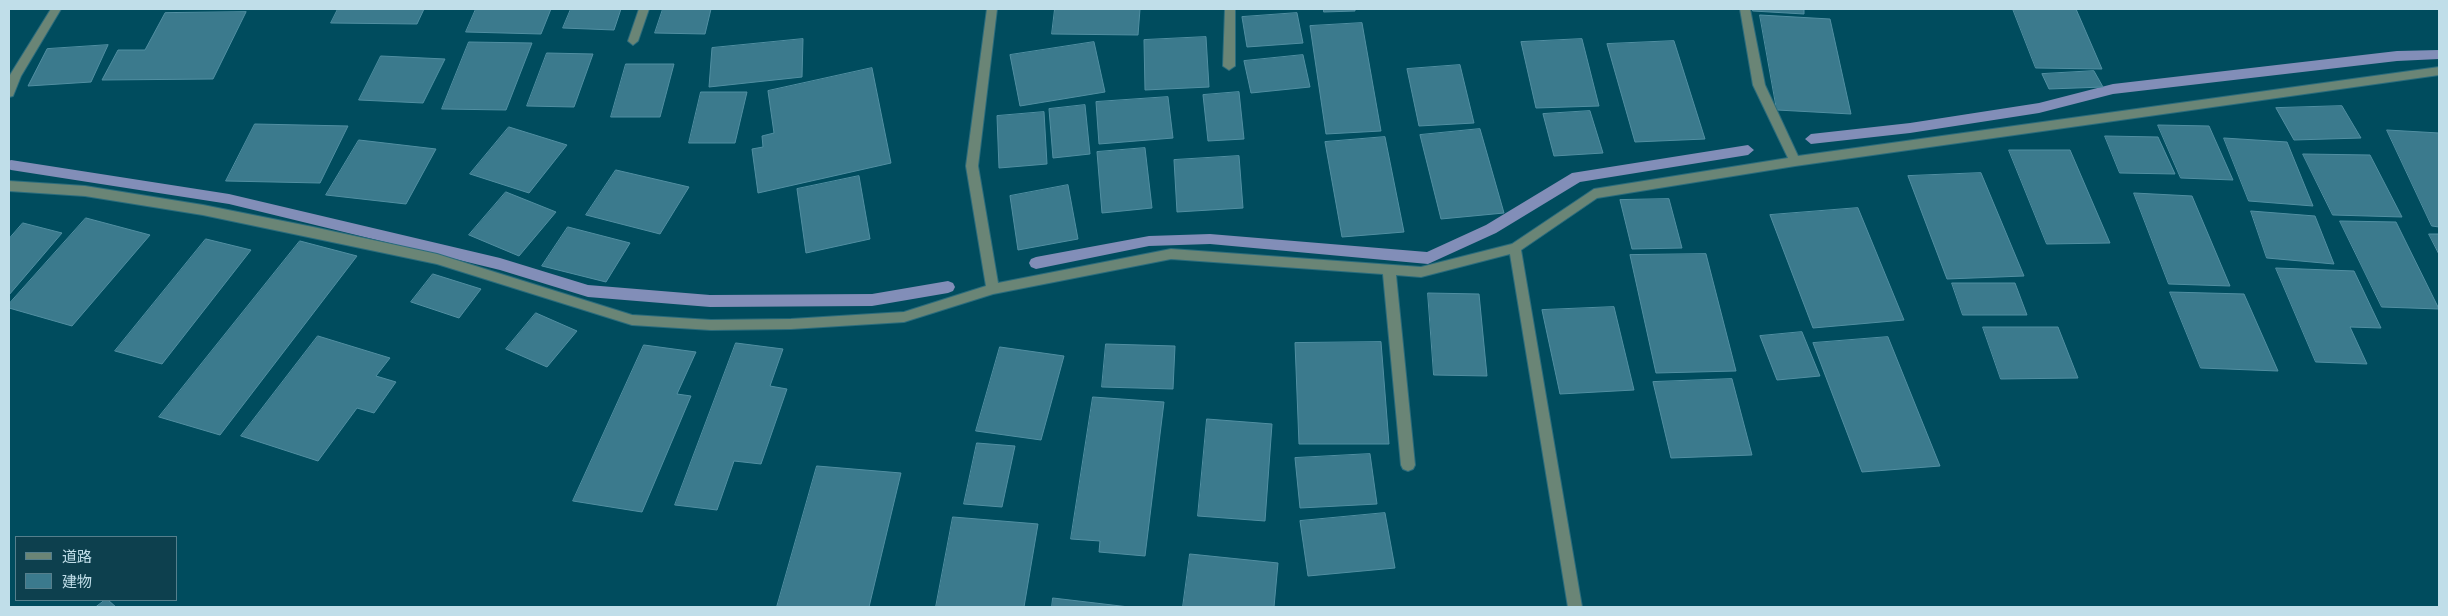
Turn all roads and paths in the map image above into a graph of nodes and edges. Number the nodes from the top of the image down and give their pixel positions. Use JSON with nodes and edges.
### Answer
{"nodes":[{"id":1,"x":56,"y":9,"type":"edge"},
{"id":2,"x":644,"y":9,"type":"edge"},
{"id":3,"x":992,"y":9,"type":"edge"},
{"id":4,"x":1230,"y":9,"type":"edge"},
{"id":5,"x":1745,"y":9,"type":"edge"},
{"id":6,"x":633,"y":41,"type":"dead end"},
{"id":7,"x":1230,"y":66,"type":"dead end"},
{"id":8,"x":2439,"y":71,"type":"edge"},
{"id":9,"x":9,"y":93,"type":"edge"},
{"id":10,"x":1795,"y":161,"type":"junction"},
{"id":11,"x":9,"y":186,"type":"edge"},
{"id":12,"x":1515,"y":248,"type":"junction"},
{"id":13,"x":1390,"y":270,"type":"junction"},
{"id":14,"x":993,"y":289,"type":"junction"},
{"id":15,"x":1408,"y":465,"type":"dead end"},
{"id":16,"x":1575,"y":607,"type":"edge"}],
"edges":[{"from":1,"to":9,"type":"lane"},
{"from":2,"to":6,"type":"lane"},
{"from":3,"to":14,"type":"lane"},
{"from":4,"to":7,"type":"lane"},
{"from":5,"to":10,"type":"lane"},
{"from":8,"to":10,"type":"lane"},
{"from":10,"to":12,"type":"lane"},
{"from":11,"to":14,"type":"lane"},
{"from":12,"to":13,"type":"lane"},
{"from":12,"to":16,"type":"lane"},
{"from":13,"to":14,"type":"lane"},
{"from":13,"to":15,"type":"lane"}]}
